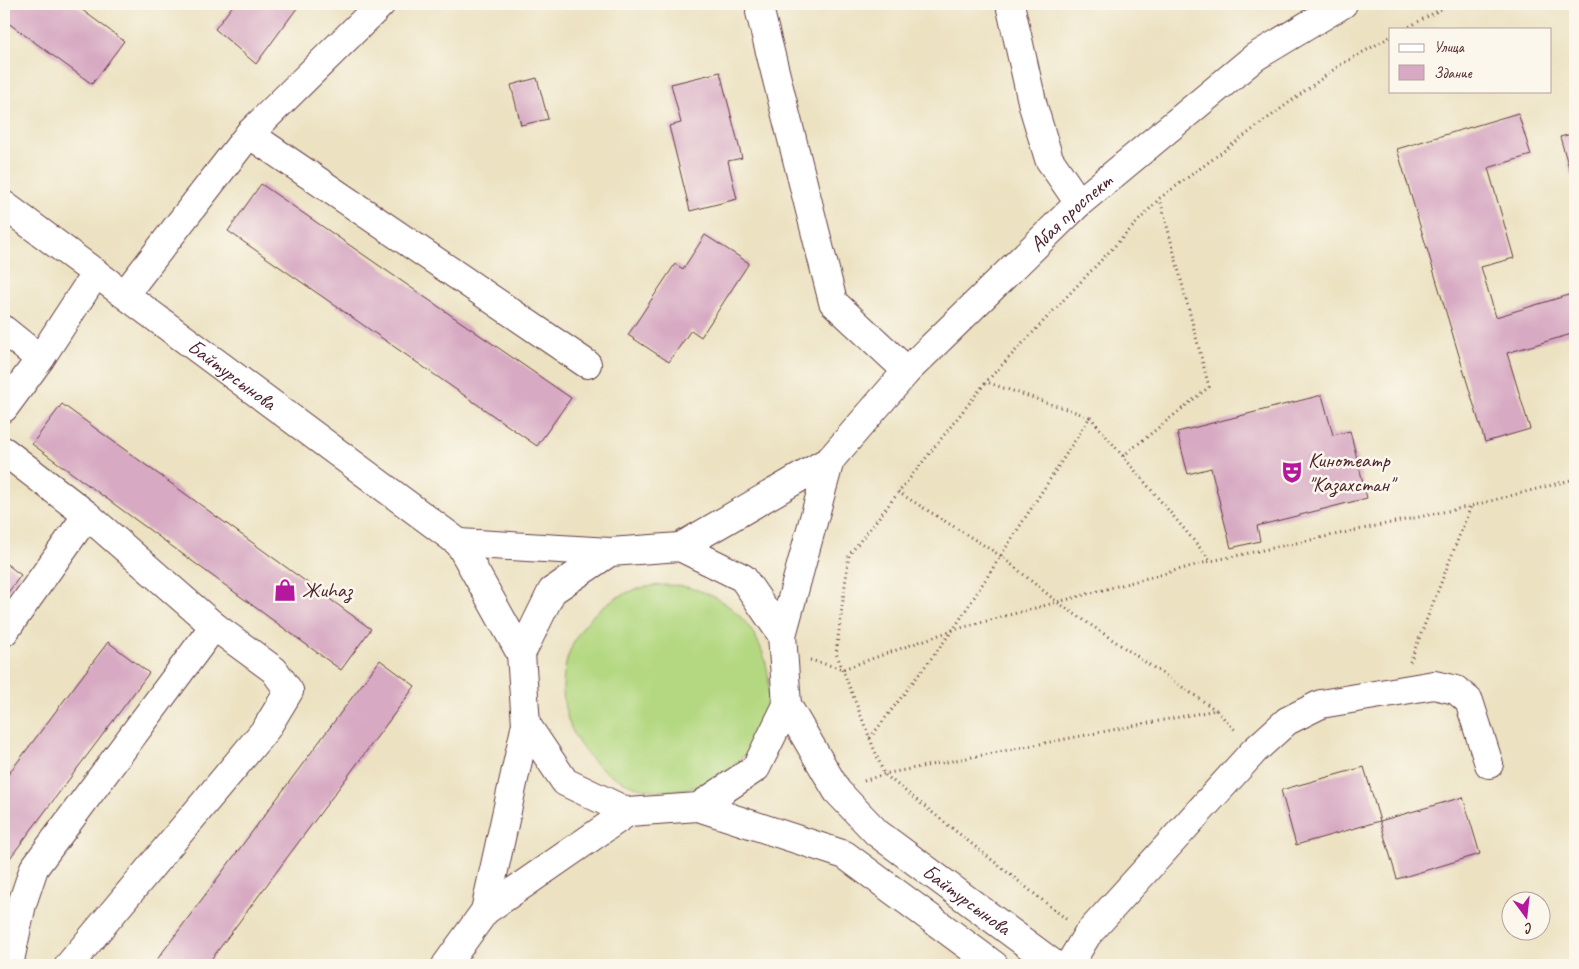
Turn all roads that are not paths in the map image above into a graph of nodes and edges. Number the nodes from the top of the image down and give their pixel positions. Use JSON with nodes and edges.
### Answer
{"nodes":[{"id":1,"x":381,"y":4,"type":"edge"},
{"id":2,"x":1010,"y":4,"type":"edge"},
{"id":3,"x":1344,"y":4,"type":"edge"},
{"id":4,"x":760,"y":12,"type":"dead end"},
{"id":5,"x":249,"y":134,"type":"junction"},
{"id":6,"x":1079,"y":203,"type":"junction"},
{"id":7,"x":4,"y":205,"type":"edge"},
{"id":8,"x":96,"y":273,"type":"junction"},
{"id":9,"x":125,"y":294,"type":"junction"},
{"id":10,"x":4,"y":330,"type":"edge"},
{"id":11,"x":40,"y":359,"type":"junction"},
{"id":12,"x":587,"y":364,"type":"dead end"},
{"id":13,"x":907,"y":371,"type":"junction"},
{"id":14,"x":4,"y":408,"type":"edge"},
{"id":15,"x":4,"y":451,"type":"edge"},
{"id":16,"x":830,"y":460,"type":"junction"},
{"id":17,"x":87,"y":515,"type":"junction"},
{"id":18,"x":459,"y":543,"type":"junction"},
{"id":19,"x":680,"y":547,"type":"junction"},
{"id":20,"x":610,"y":552,"type":"junction"},
{"id":21,"x":214,"y":626,"type":"junction"},
{"id":22,"x":4,"y":632,"type":"edge"},
{"id":23,"x":783,"y":644,"type":"junction"},
{"id":24,"x":521,"y":654,"type":"junction"},
{"id":25,"x":787,"y":705,"type":"junction"},
{"id":26,"x":526,"y":724,"type":"junction"},
{"id":27,"x":1489,"y":764,"type":"dead end"},
{"id":28,"x":698,"y":807,"type":"junction"},
{"id":29,"x":628,"y":812,"type":"junction"},
{"id":30,"x":485,"y":911,"type":"junction"},
{"id":31,"x":9,"y":965,"type":"edge"},
{"id":32,"x":69,"y":965,"type":"edge"},
{"id":33,"x":446,"y":965,"type":"edge"},
{"id":34,"x":994,"y":965,"type":"edge"},
{"id":35,"x":1055,"y":965,"type":"edge"},
{"id":36,"x":1069,"y":965,"type":"edge"}],
"edges":[{"from":1,"to":5,"type":"street"},
{"from":2,"to":6,"type":"street"},
{"from":3,"to":6,"type":"street","name":"Абая проспект"},
{"from":4,"to":13,"type":"street"},
{"from":5,"to":9,"type":"street"},
{"from":5,"to":12,"type":"street"},
{"from":6,"to":13,"type":"street","name":"Абая проспект"},
{"from":7,"to":8,"type":"street","name":"Байтурсынова"},
{"from":8,"to":9,"type":"street","name":"Байтурсынова"},
{"from":8,"to":11,"type":"street"},
{"from":9,"to":18,"type":"street","name":"Байтурсынова"},
{"from":10,"to":11,"type":"street"},
{"from":11,"to":14,"type":"street"},
{"from":13,"to":16,"type":"street","name":"Абая проспект"},
{"from":15,"to":17,"type":"street"},
{"from":16,"to":19,"type":"street"},
{"from":16,"to":23,"type":"street"},
{"from":17,"to":21,"type":"street"},
{"from":17,"to":22,"type":"street"},
{"from":18,"to":20,"type":"street"},
{"from":18,"to":24,"type":"street"},
{"from":19,"to":20,"type":"street"},
{"from":19,"to":23,"type":"street"},
{"from":20,"to":24,"type":"street"},
{"from":21,"to":31,"type":"street"},
{"from":21,"to":32,"type":"street"},
{"from":23,"to":25,"type":"street"},
{"from":24,"to":26,"type":"street"},
{"from":25,"to":28,"type":"street"},
{"from":25,"to":35,"type":"street","name":"Байтурсынова"},
{"from":26,"to":29,"type":"street"},
{"from":26,"to":30,"type":"street"},
{"from":27,"to":36,"type":"street"},
{"from":28,"to":29,"type":"street"},
{"from":28,"to":34,"type":"street","name":"Байтурсынова"},
{"from":29,"to":30,"type":"street"},
{"from":30,"to":33,"type":"street"}]}
